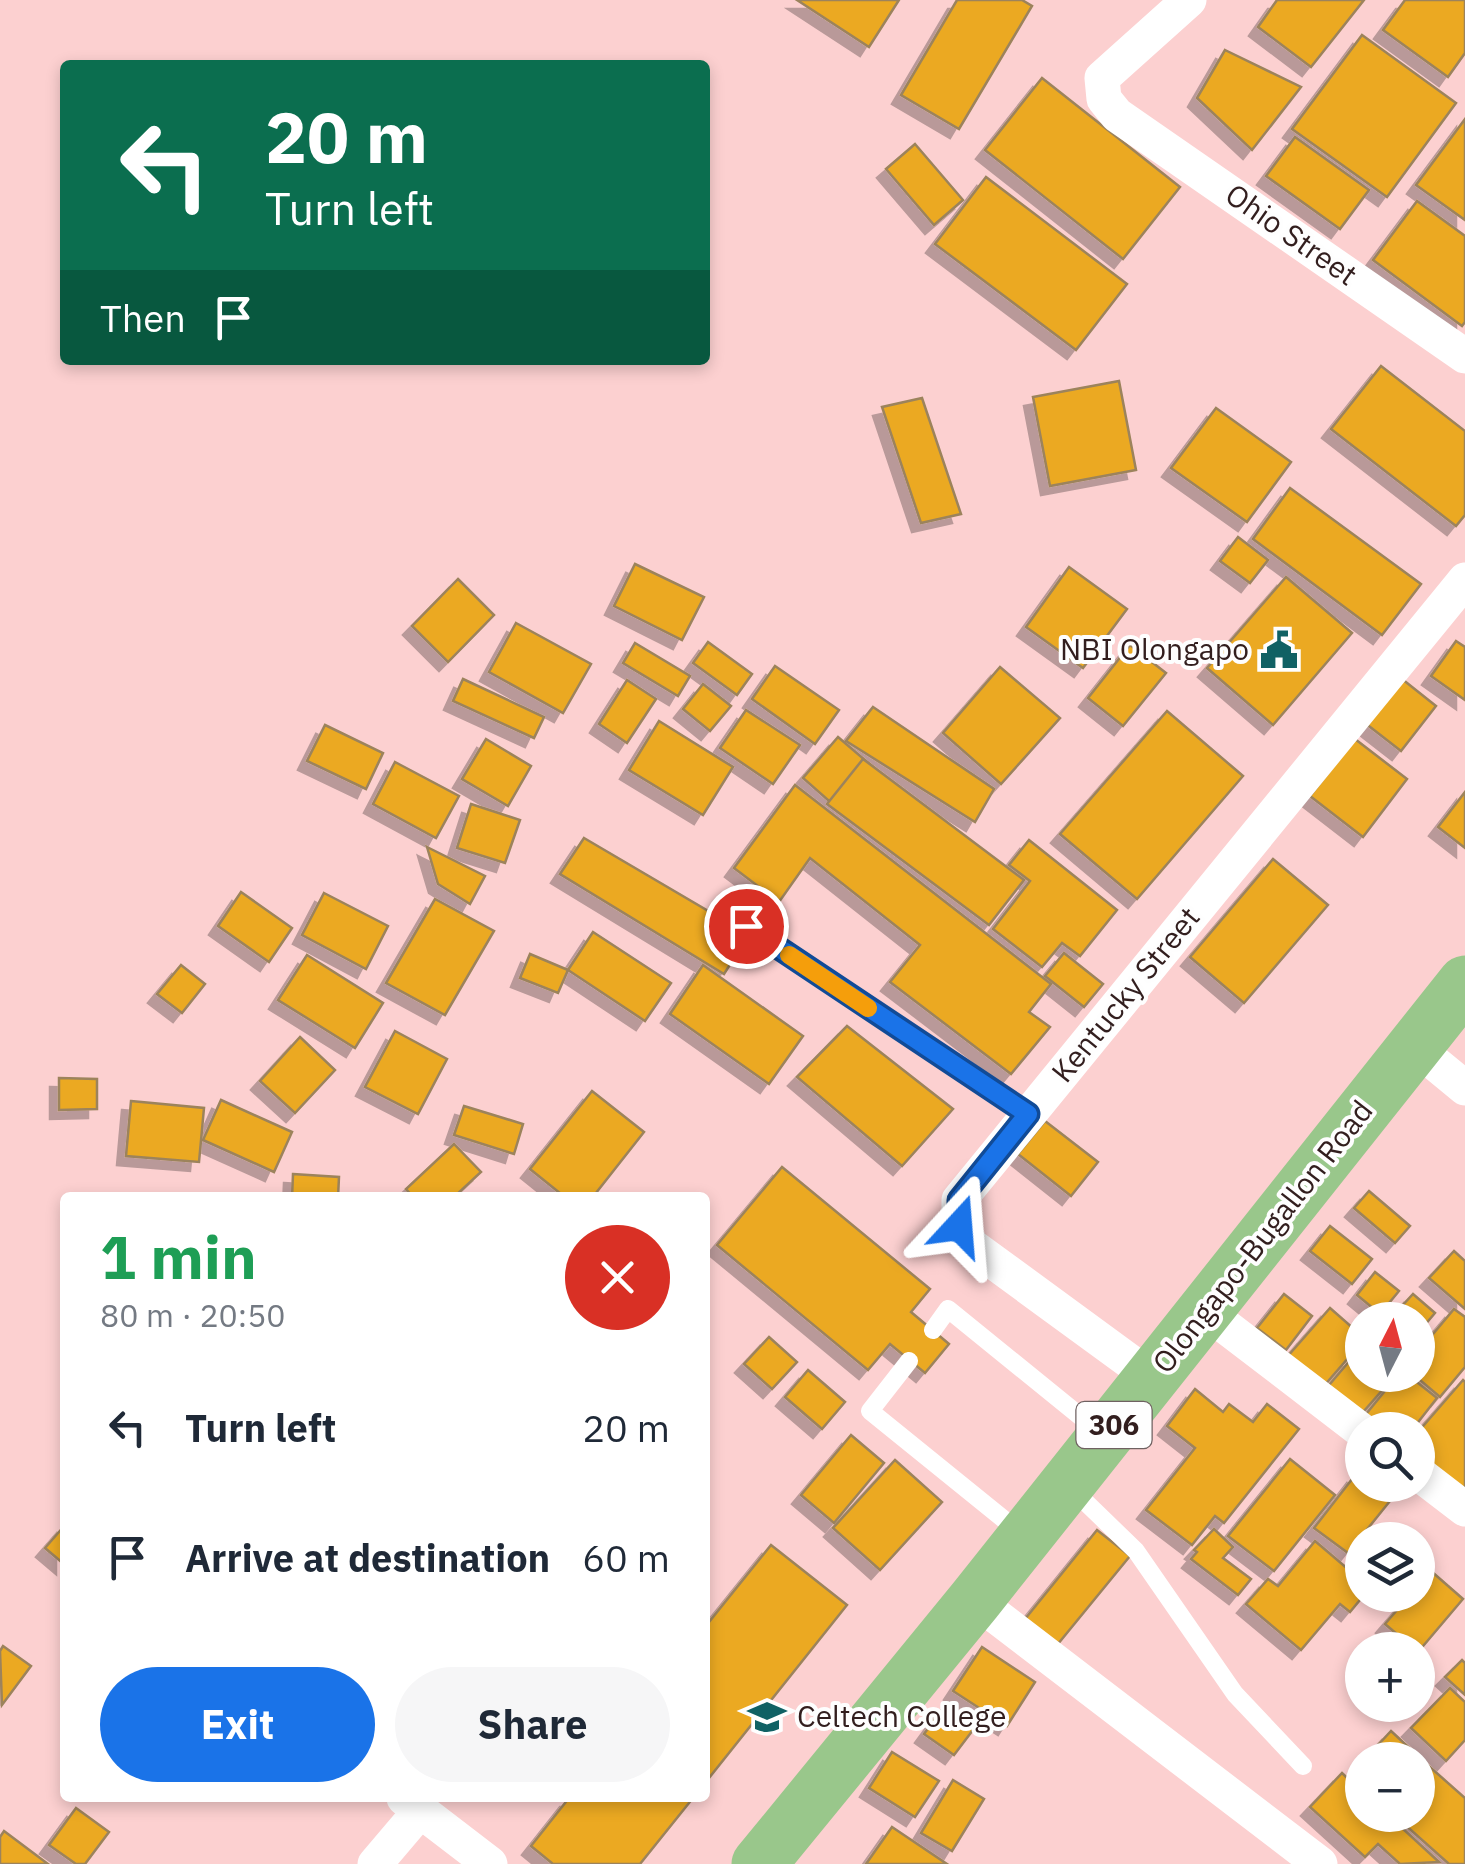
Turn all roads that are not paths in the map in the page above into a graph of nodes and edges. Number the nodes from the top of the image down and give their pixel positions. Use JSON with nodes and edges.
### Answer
{"nodes":[{"id":1,"x":1189,"y":0,"type":"edge"},
{"id":2,"x":1465,"y":356,"type":"edge"},
{"id":3,"x":1465,"y":580,"type":"edge"},
{"id":4,"x":746,"y":926,"type":"dead end"},
{"id":5,"x":1465,"y":983,"type":"edge"},
{"id":6,"x":1414,"y":1046,"type":"junction"},
{"id":7,"x":1465,"y":1088,"type":"edge"},
{"id":8,"x":1028,"y":1114,"type":"junction"},
{"id":9,"x":1204,"y":1310,"type":"junction"},
{"id":10,"x":933,"y":1330,"type":"dead end"},
{"id":11,"x":909,"y":1360,"type":"dead end"},
{"id":12,"x":1152,"y":1377,"type":"junction"},
{"id":13,"x":1345,"y":1418,"type":"edge"},
{"id":14,"x":1104,"y":1436,"type":"junction"},
{"id":15,"x":1067,"y":1484,"type":"junction"},
{"id":16,"x":1435,"y":1486,"type":"edge"},
{"id":17,"x":1465,"y":1509,"type":"edge"},
{"id":18,"x":1025,"y":1537,"type":"junction"},
{"id":19,"x":974,"y":1600,"type":"junction"},
{"id":20,"x":1303,"y":1766,"type":"dead end"},
{"id":21,"x":412,"y":1804,"type":"edge"},
{"id":22,"x":375,"y":1864,"type":"edge"},
{"id":23,"x":490,"y":1864,"type":"edge"},
{"id":24,"x":759,"y":1864,"type":"edge"},
{"id":25,"x":1320,"y":1864,"type":"edge"}],
"edges":[{"from":1,"to":2,"type":"street","name":"Ohio Street"},
{"from":3,"to":8,"type":"street","name":"Kentucky Street"},
{"from":4,"to":8,"type":"lane"},
{"from":5,"to":6,"type":"main road","name":"Olongapo-Bugallon Road","number":"306"},
{"from":6,"to":7,"type":"street"},
{"from":6,"to":9,"type":"main road","name":"Olongapo-Bugallon Road","number":"306"},
{"from":8,"to":12,"type":"street","name":"Kentucky Street"},
{"from":9,"to":12,"type":"main road","name":"Olongapo-Bugallon Road","number":"306"},
{"from":9,"to":13,"type":"street"},
{"from":10,"to":14,"type":"lane"},
{"from":11,"to":18,"type":"lane"},
{"from":12,"to":14,"type":"main road","name":"Olongapo-Bugallon Road","number":"306"},
{"from":14,"to":15,"type":"main road","name":"Olongapo-Bugallon Road","number":"306"},
{"from":15,"to":18,"type":"main road","name":"Olongapo-Bugallon Road","number":"306"},
{"from":15,"to":20,"type":"lane"},
{"from":16,"to":17,"type":"street"},
{"from":18,"to":19,"type":"main road","name":"Olongapo-Bugallon Road","number":"306"},
{"from":19,"to":24,"type":"main road","name":"Olongapo-Bugallon Road","number":"306"},
{"from":19,"to":25,"type":"street"},
{"from":21,"to":22,"type":"street"},
{"from":21,"to":23,"type":"street"}]}
